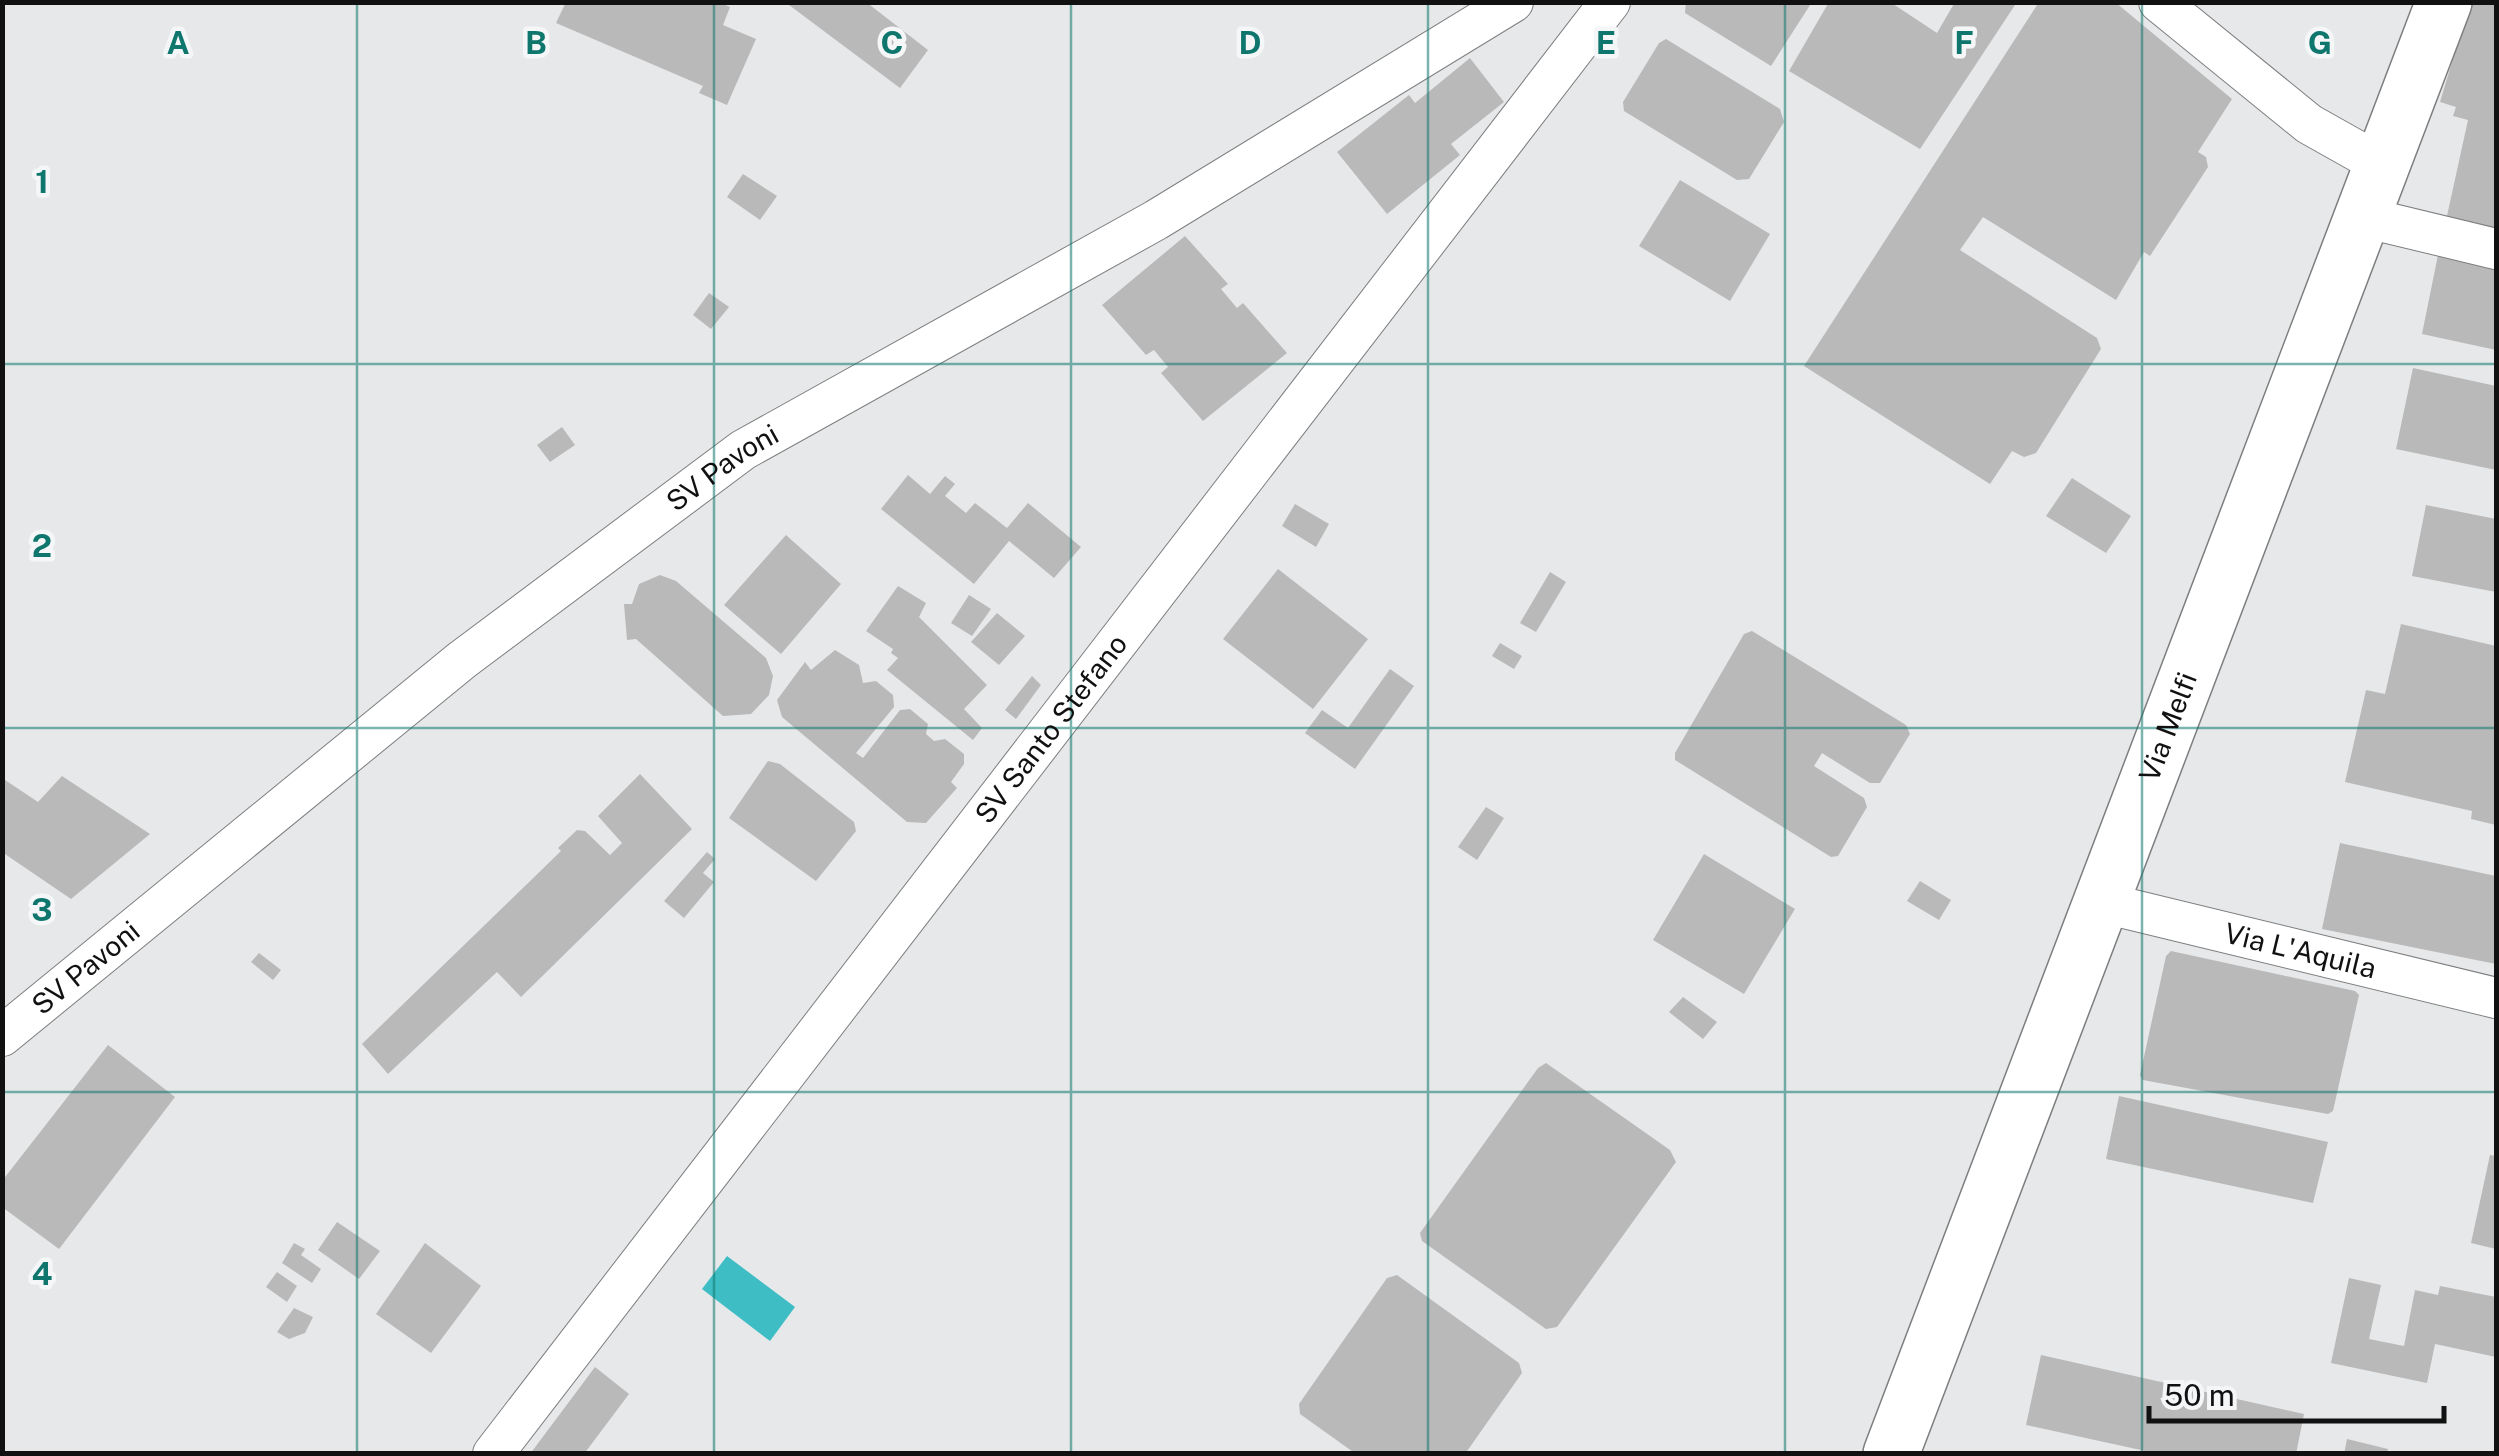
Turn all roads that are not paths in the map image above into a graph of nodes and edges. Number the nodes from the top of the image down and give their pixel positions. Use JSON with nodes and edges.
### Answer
{"nodes":[{"id":1,"x":1514,"y":2,"type":"edge"},
{"id":2,"x":1610,"y":2,"type":"edge"},
{"id":3,"x":2160,"y":2,"type":"edge"},
{"id":4,"x":2444,"y":2,"type":"edge"},
{"id":5,"x":2382,"y":165,"type":"junction"},
{"id":6,"x":2363,"y":217,"type":"junction"},
{"id":7,"x":2496,"y":249,"type":"edge"},
{"id":8,"x":2104,"y":903,"type":"junction"},
{"id":9,"x":2496,"y":998,"type":"edge"},
{"id":10,"x":2,"y":1036,"type":"edge"},
{"id":11,"x":493,"y":1454,"type":"edge"},
{"id":12,"x":1891,"y":1454,"type":"edge"}],
"edges":[{"from":1,"to":10,"type":"street","name":"SV Pavoni"},
{"from":2,"to":11,"type":"street","name":"SV Santo Stefano"},
{"from":3,"to":5,"type":"street"},
{"from":4,"to":5,"type":"main road","name":"Via Melfi"},
{"from":5,"to":6,"type":"main road","name":"Via Melfi"},
{"from":6,"to":7,"type":"street"},
{"from":6,"to":8,"type":"main road","name":"Via Melfi"},
{"from":8,"to":9,"type":"street","name":"Via L'Aquila"},
{"from":8,"to":12,"type":"main road","name":"Via Melfi"}]}
